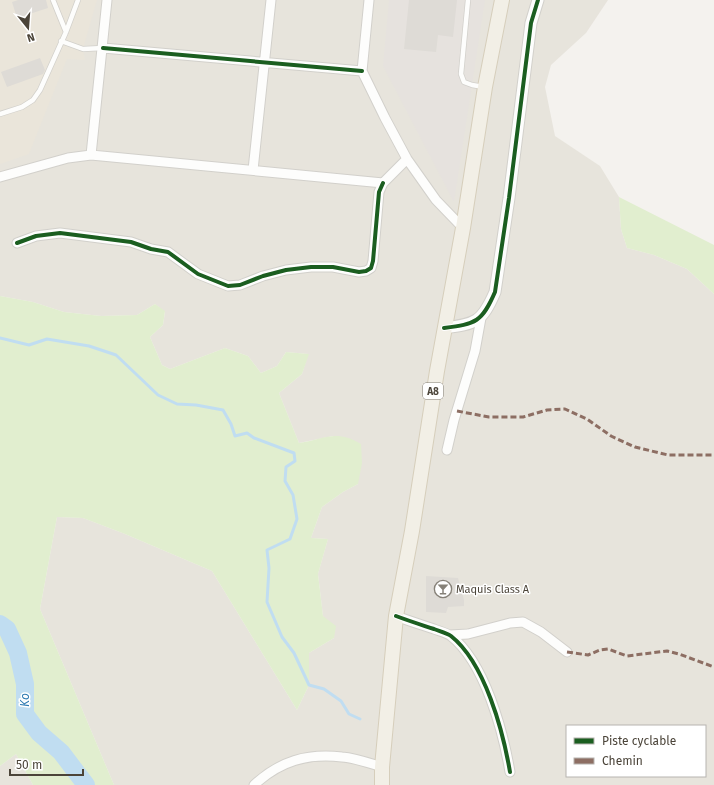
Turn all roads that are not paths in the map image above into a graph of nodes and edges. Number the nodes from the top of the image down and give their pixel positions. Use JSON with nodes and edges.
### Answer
{"nodes":[{"id":1,"x":53,"y":0,"type":"edge"},
{"id":2,"x":78,"y":0,"type":"edge"},
{"id":3,"x":107,"y":0,"type":"edge"},
{"id":4,"x":271,"y":0,"type":"edge"},
{"id":5,"x":369,"y":0,"type":"edge"},
{"id":6,"x":468,"y":0,"type":"edge"},
{"id":7,"x":502,"y":0,"type":"edge"},
{"id":8,"x":538,"y":0,"type":"edge"},
{"id":9,"x":66,"y":32,"type":"junction"},
{"id":10,"x":61,"y":41,"type":"junction"},
{"id":11,"x":103,"y":48,"type":"junction"},
{"id":12,"x":264,"y":62,"type":"junction"},
{"id":13,"x":362,"y":71,"type":"junction"},
{"id":14,"x":485,"y":87,"type":"junction"},
{"id":15,"x":0,"y":114,"type":"edge"},
{"id":16,"x":92,"y":155,"type":"junction"},
{"id":17,"x":407,"y":159,"type":"junction"},
{"id":18,"x":253,"y":170,"type":"junction"},
{"id":19,"x":0,"y":177,"type":"edge"},
{"id":20,"x":383,"y":183,"type":"junction"},
{"id":21,"x":463,"y":228,"type":"junction"},
{"id":22,"x":17,"y":243,"type":"dead end"},
{"id":23,"x":481,"y":318,"type":"junction"},
{"id":24,"x":444,"y":328,"type":"junction"},
{"id":25,"x":447,"y":450,"type":"dead end"},
{"id":26,"x":396,"y":616,"type":"junction"},
{"id":27,"x":450,"y":635,"type":"junction"},
{"id":28,"x":568,"y":652,"type":"dead end"},
{"id":29,"x":382,"y":767,"type":"junction"},
{"id":30,"x":510,"y":772,"type":"dead end"},
{"id":31,"x":254,"y":785,"type":"edge"},
{"id":32,"x":382,"y":785,"type":"edge"}],
"edges":[{"from":1,"to":9,"type":"lane"},
{"from":2,"to":9,"type":"lane"},
{"from":3,"to":11,"type":"street"},
{"from":4,"to":12,"type":"street"},
{"from":5,"to":13,"type":"street"},
{"from":6,"to":14,"type":"lane"},
{"from":7,"to":14,"type":"main road","number":"A8"},
{"from":8,"to":23,"type":"street"},
{"from":9,"to":10,"type":"lane"},
{"from":10,"to":11,"type":"lane"},
{"from":10,"to":15,"type":"lane"},
{"from":11,"to":12,"type":"street"},
{"from":11,"to":16,"type":"street"},
{"from":12,"to":13,"type":"street"},
{"from":12,"to":18,"type":"street"},
{"from":13,"to":17,"type":"street"},
{"from":14,"to":21,"type":"main road","number":"A8"},
{"from":16,"to":18,"type":"street"},
{"from":16,"to":19,"type":"street"},
{"from":17,"to":20,"type":"street"},
{"from":17,"to":21,"type":"street"},
{"from":18,"to":20,"type":"street"},
{"from":20,"to":22,"type":"street"},
{"from":21,"to":24,"type":"main road","number":"A8"},
{"from":23,"to":24,"type":"street"},
{"from":23,"to":25,"type":"street"},
{"from":24,"to":26,"type":"main road","number":"A8"},
{"from":26,"to":27,"type":"street"},
{"from":26,"to":29,"type":"main road","number":"A8"},
{"from":27,"to":28,"type":"street"},
{"from":27,"to":30,"type":"street"},
{"from":29,"to":31,"type":"street"},
{"from":29,"to":32,"type":"main road","number":"A8"}]}
